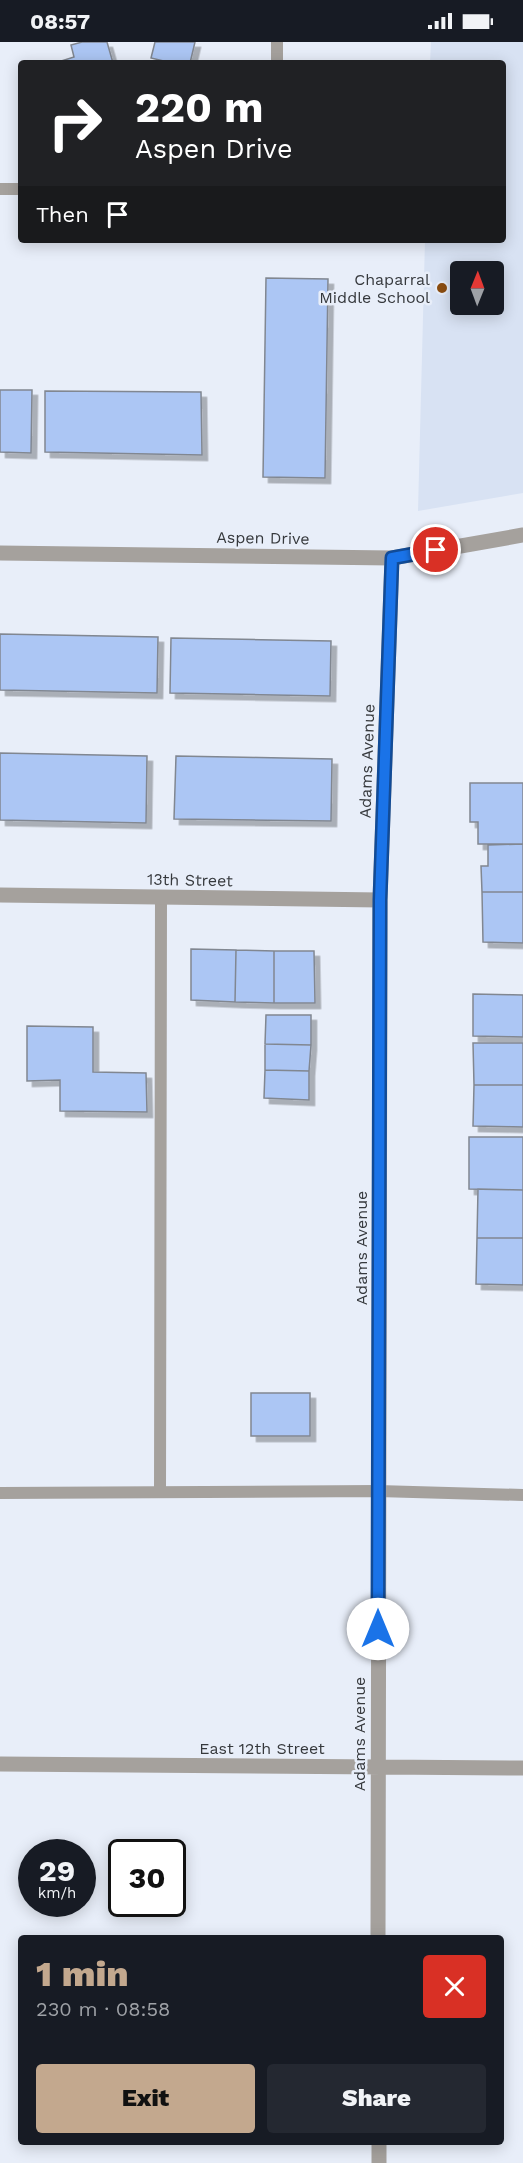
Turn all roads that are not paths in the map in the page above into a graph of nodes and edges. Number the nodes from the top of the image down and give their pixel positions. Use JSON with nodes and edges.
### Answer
{"nodes":[{"id":1,"x":277,"y":42,"type":"edge"},
{"id":2,"x":277,"y":60,"type":"edge"},
{"id":3,"x":0,"y":189,"type":"edge"},
{"id":4,"x":18,"y":189,"type":"edge"},
{"id":5,"x":523,"y":535,"type":"edge"},
{"id":6,"x":0,"y":553,"type":"edge"},
{"id":7,"x":392,"y":558,"type":"junction"},
{"id":8,"x":0,"y":895,"type":"edge"},
{"id":9,"x":161,"y":897,"type":"junction"},
{"id":10,"x":380,"y":900,"type":"junction"},
{"id":11,"x":378,"y":1491,"type":"junction"},
{"id":12,"x":160,"y":1492,"type":"junction"},
{"id":13,"x":0,"y":1493,"type":"edge"},
{"id":14,"x":523,"y":1496,"type":"edge"},
{"id":15,"x":0,"y":1764,"type":"edge"},
{"id":16,"x":377,"y":1767,"type":"junction"},
{"id":17,"x":523,"y":1768,"type":"edge"},
{"id":18,"x":378,"y":1935,"type":"edge"},
{"id":19,"x":379,"y":2145,"type":"edge"},
{"id":20,"x":379,"y":2163,"type":"edge"}],
"edges":[{"from":1,"to":2,"type":"lane"},
{"from":3,"to":4,"type":"lane"},
{"from":5,"to":7,"type":"street","name":"Aspen Drive"},
{"from":6,"to":7,"type":"street","name":"Aspen Drive"},
{"from":7,"to":10,"type":"street","name":"Adams Avenue"},
{"from":8,"to":9,"type":"street","name":"13th Street"},
{"from":9,"to":10,"type":"street","name":"13th Street"},
{"from":9,"to":12,"type":"lane"},
{"from":10,"to":11,"type":"street","name":"Adams Avenue"},
{"from":11,"to":12,"type":"lane"},
{"from":11,"to":14,"type":"lane"},
{"from":11,"to":16,"type":"street","name":"Adams Avenue"},
{"from":12,"to":13,"type":"lane"},
{"from":15,"to":16,"type":"street","name":"East 12th Street"},
{"from":16,"to":17,"type":"street","name":"East 12th Street"},
{"from":16,"to":18,"type":"street","name":"Adams Avenue"},
{"from":19,"to":20,"type":"street"}]}
